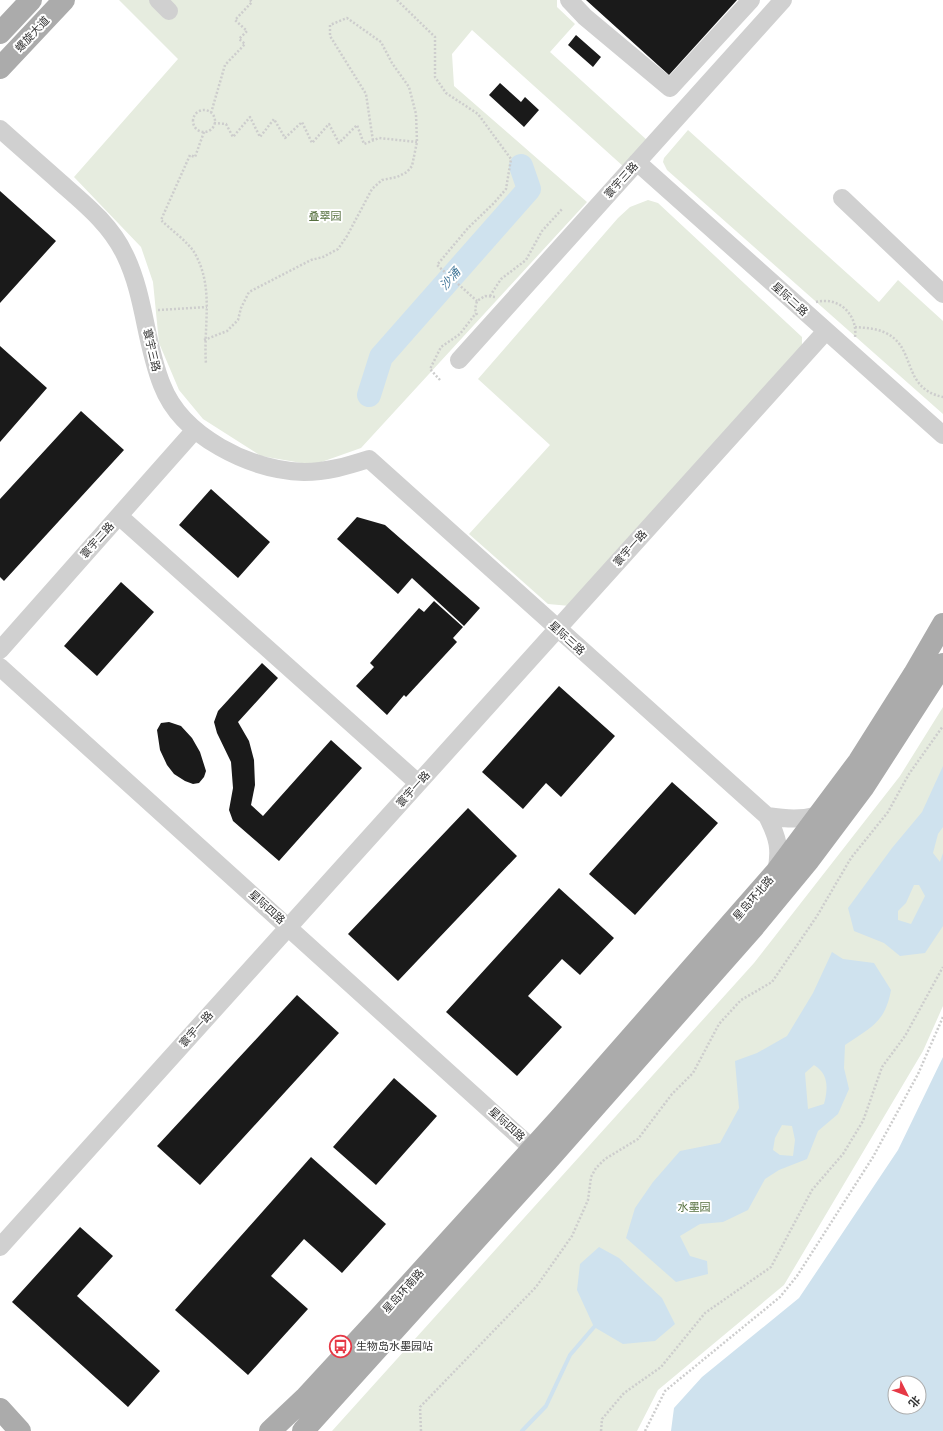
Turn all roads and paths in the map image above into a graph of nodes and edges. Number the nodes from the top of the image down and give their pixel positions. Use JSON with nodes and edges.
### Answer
{"nodes":[{"id":1,"x":19,"y":0,"type":"edge"},
{"id":2,"x":31,"y":0,"type":"edge"},
{"id":3,"x":64,"y":0,"type":"edge"},
{"id":4,"x":250,"y":0,"type":"edge"},
{"id":5,"x":396,"y":0,"type":"edge"},
{"id":6,"x":569,"y":0,"type":"edge"},
{"id":7,"x":751,"y":0,"type":"edge"},
{"id":8,"x":780,"y":1,"type":"edge"},
{"id":9,"x":0,"y":26,"type":"edge"},
{"id":10,"x":0,"y":33,"type":"edge"},
{"id":11,"x":0,"y":68,"type":"edge"},
{"id":12,"x":211,"y":113,"type":"junction"},
{"id":13,"x":214,"y":123,"type":"junction"},
{"id":14,"x":0,"y":129,"type":"edge"},
{"id":15,"x":204,"y":132,"type":"junction"},
{"id":16,"x":373,"y":140,"type":"junction"},
{"id":17,"x":417,"y":142,"type":"junction"},
{"id":18,"x":637,"y":162,"type":"junction"},
{"id":19,"x":842,"y":198,"type":"dead end"},
{"id":20,"x":564,"y":208,"type":"dead end"},
{"id":21,"x":943,"y":294,"type":"edge"},
{"id":22,"x":490,"y":296,"type":"dead end"},
{"id":23,"x":478,"y":301,"type":"dead end"},
{"id":24,"x":810,"y":304,"type":"dead end"},
{"id":25,"x":207,"y":307,"type":"junction"},
{"id":26,"x":144,"y":311,"type":"junction"},
{"id":27,"x":855,"y":327,"type":"junction"},
{"id":28,"x":826,"y":331,"type":"junction"},
{"id":29,"x":204,"y":340,"type":"junction"},
{"id":30,"x":854,"y":343,"type":"dead end"},
{"id":31,"x":459,"y":360,"type":"dead end"},
{"id":32,"x":206,"y":364,"type":"dead end"},
{"id":33,"x":943,"y":397,"type":"edge"},
{"id":34,"x":194,"y":431,"type":"junction"},
{"id":35,"x":943,"y":435,"type":"edge"},
{"id":36,"x":369,"y":459,"type":"joint"},
{"id":37,"x":119,"y":516,"type":"junction"},
{"id":38,"x":943,"y":624,"type":"edge"},
{"id":39,"x":557,"y":629,"type":"junction"},
{"id":40,"x":0,"y":650,"type":"edge"},
{"id":41,"x":943,"y":664,"type":"edge"},
{"id":42,"x":0,"y":667,"type":"edge"},
{"id":43,"x":943,"y":726,"type":"edge"},
{"id":44,"x":418,"y":783,"type":"junction"},
{"id":45,"x":820,"y":815,"type":"junction"},
{"id":46,"x":767,"y":816,"type":"junction"},
{"id":47,"x":776,"y":872,"type":"junction"},
{"id":48,"x":288,"y":926,"type":"junction"},
{"id":49,"x":943,"y":967,"type":"edge"},
{"id":50,"x":943,"y":1016,"type":"edge"},
{"id":51,"x":540,"y":1154,"type":"junction"},
{"id":52,"x":0,"y":1247,"type":"edge"},
{"id":53,"x":0,"y":1409,"type":"edge"},
{"id":54,"x":20,"y":1431,"type":"edge"},
{"id":55,"x":270,"y":1431,"type":"edge"},
{"id":56,"x":303,"y":1431,"type":"edge"},
{"id":57,"x":421,"y":1431,"type":"edge"},
{"id":58,"x":601,"y":1431,"type":"edge"},
{"id":59,"x":645,"y":1431,"type":"edge"}],
"edges":[{"from":1,"to":9,"type":"main road"},
{"from":2,"to":10,"type":"main road"},
{"from":3,"to":11,"type":"main road","name":"螺旋大道"},
{"from":4,"to":12,"type":"path"},
{"from":5,"to":23,"type":"path"},
{"from":6,"to":7,"type":"street"},
{"from":8,"to":18,"type":"street","name":"寰宇三路"},
{"from":12,"to":13,"type":"path"},
{"from":12,"to":15,"type":"path"},
{"from":13,"to":15,"type":"path"},
{"from":13,"to":16,"type":"path"},
{"from":14,"to":26,"type":"street","name":"寰宇三路"},
{"from":15,"to":25,"type":"path"},
{"from":16,"to":17,"type":"path"},
{"from":16,"to":17,"type":"path"},
{"from":17,"to":29,"type":"path"},
{"from":18,"to":28,"type":"street","name":"星际二路"},
{"from":18,"to":31,"type":"street","name":"寰宇三路"},
{"from":19,"to":21,"type":"street"},
{"from":20,"to":22,"type":"path"},
{"from":24,"to":27,"type":"path"},
{"from":25,"to":26,"type":"path"},
{"from":25,"to":29,"type":"path"},
{"from":26,"to":34,"type":"street","name":"寰宇三路"},
{"from":27,"to":30,"type":"path"},
{"from":27,"to":33,"type":"path"},
{"from":28,"to":35,"type":"street","name":"星际二路"},
{"from":28,"to":39,"type":"street","name":"寰宇一路"},
{"from":29,"to":32,"type":"path"},
{"from":34,"to":36,"type":"street","name":"寰宇三路"},
{"from":34,"to":37,"type":"street","name":"寰宇二路"},
{"from":36,"to":39,"type":"street","name":"星际三路"},
{"from":37,"to":40,"type":"street","name":"寰宇二路"},
{"from":37,"to":44,"type":"street"},
{"from":38,"to":45,"type":"main road","name":"星岛环北路"},
{"from":39,"to":44,"type":"street","name":"寰宇一路"},
{"from":39,"to":46,"type":"street","name":"星际三路"},
{"from":41,"to":51,"type":"main road","name":"星岛环北路"},
{"from":42,"to":48,"type":"street","name":"星际四路"},
{"from":43,"to":57,"type":"path"},
{"from":44,"to":48,"type":"street","name":"寰宇一路"},
{"from":45,"to":46,"type":"street"},
{"from":45,"to":47,"type":"main road","name":"星岛环北路"},
{"from":46,"to":47,"type":"street","name":"星际三路"},
{"from":47,"to":51,"type":"main road","name":"星岛环北路"},
{"from":48,"to":51,"type":"street","name":"星际四路"},
{"from":48,"to":52,"type":"street","name":"寰宇一路"},
{"from":49,"to":58,"type":"path"},
{"from":50,"to":59,"type":"path"},
{"from":51,"to":55,"type":"main road","name":"星岛环南路"},
{"from":51,"to":56,"type":"main road","name":"星岛环南路"},
{"from":53,"to":54,"type":"main road"}]}
